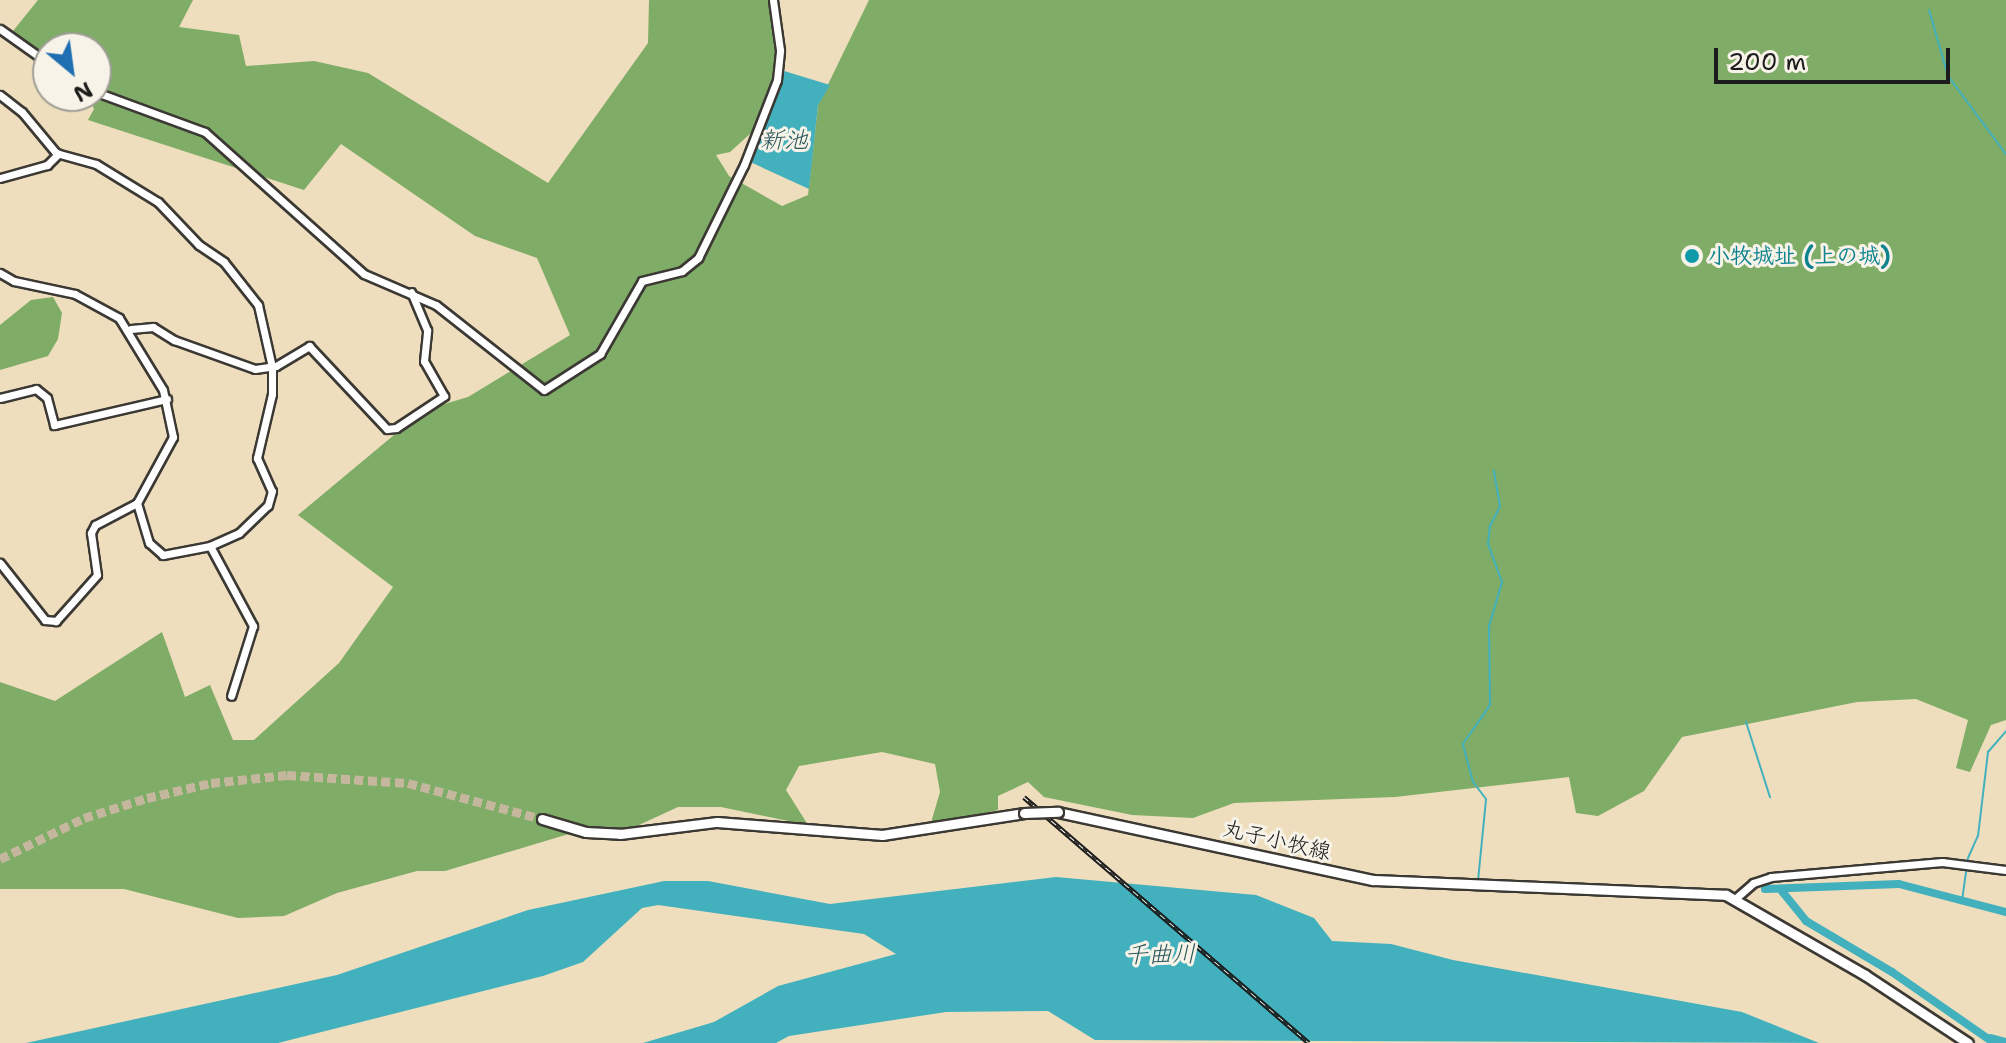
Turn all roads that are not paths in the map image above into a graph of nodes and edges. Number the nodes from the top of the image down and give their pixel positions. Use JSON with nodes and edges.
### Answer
{"nodes":[{"id":1,"x":773,"y":0,"type":"edge"},
{"id":2,"x":0,"y":29,"type":"edge"},
{"id":3,"x":32,"y":52,"type":"edge"},
{"id":4,"x":0,"y":95,"type":"edge"},
{"id":5,"x":112,"y":98,"type":"edge"},
{"id":6,"x":58,"y":154,"type":"junction"},
{"id":7,"x":0,"y":178,"type":"edge"},
{"id":8,"x":0,"y":273,"type":"edge"},
{"id":9,"x":411,"y":292,"type":"junction"},
{"id":10,"x":131,"y":329,"type":"junction"},
{"id":11,"x":272,"y":367,"type":"junction"},
{"id":12,"x":0,"y":398,"type":"edge"},
{"id":13,"x":167,"y":399,"type":"junction"},
{"id":14,"x":137,"y":503,"type":"junction"},
{"id":15,"x":210,"y":546,"type":"junction"},
{"id":16,"x":0,"y":563,"type":"edge"},
{"id":17,"x":231,"y":696,"type":"dead end"},
{"id":18,"x":542,"y":819,"type":"tunnel mouth"},
{"id":19,"x":2006,"y":870,"type":"edge"},
{"id":20,"x":1736,"y":898,"type":"junction"},
{"id":21,"x":1968,"y":1043,"type":"edge"}],
"edges":[{"from":1,"to":9,"type":"street"},
{"from":2,"to":3,"type":"street"},
{"from":4,"to":6,"type":"street"},
{"from":5,"to":9,"type":"street"},
{"from":6,"to":7,"type":"street"},
{"from":6,"to":11,"type":"street"},
{"from":8,"to":10,"type":"street"},
{"from":9,"to":11,"type":"street"},
{"from":10,"to":11,"type":"street"},
{"from":10,"to":13,"type":"street"},
{"from":11,"to":15,"type":"street"},
{"from":12,"to":13,"type":"street"},
{"from":13,"to":14,"type":"street"},
{"from":14,"to":15,"type":"street"},
{"from":14,"to":16,"type":"street"},
{"from":15,"to":17,"type":"street"},
{"from":18,"to":20,"type":"street","name":"丸子小牧線","bridge":true},
{"from":19,"to":20,"type":"street"},
{"from":20,"to":21,"type":"street","name":"丸子小牧線"}]}
